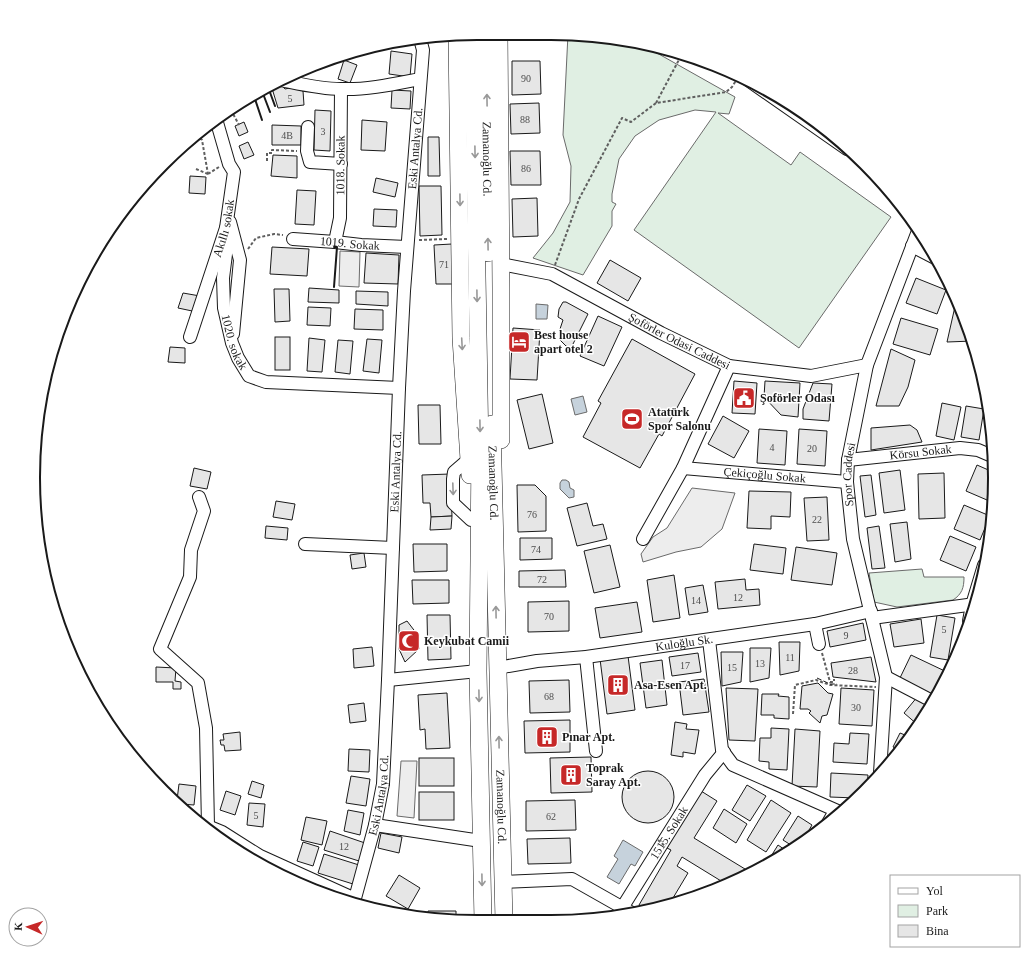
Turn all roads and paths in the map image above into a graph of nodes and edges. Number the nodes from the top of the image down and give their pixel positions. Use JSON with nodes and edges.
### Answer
{"nodes":[{"id":1,"x":486,"y":40,"type":"edge"},
{"id":2,"x":457,"y":41,"type":"edge"},
{"id":3,"x":421,"y":44,"type":"edge"},
{"id":4,"x":679,"y":59,"type":"edge"},
{"id":5,"x":420,"y":79,"type":"junction"},
{"id":6,"x":736,"y":81,"type":"edge"},
{"id":7,"x":290,"y":82,"type":"edge"},
{"id":8,"x":341,"y":89,"type":"junction"},
{"id":9,"x":656,"y":102,"type":"junction"},
{"id":10,"x":233,"y":114,"type":"edge"},
{"id":11,"x":239,"y":124,"type":"dead end"},
{"id":12,"x":218,"y":125,"type":"edge"},
{"id":13,"x":308,"y":127,"type":"dead end"},
{"id":14,"x":201,"y":139,"type":"edge"},
{"id":15,"x":307,"y":151,"type":"junction"},
{"id":16,"x":267,"y":161,"type":"dead end"},
{"id":17,"x":341,"y":164,"type":"junction"},
{"id":18,"x":196,"y":169,"type":"dead end"},
{"id":19,"x":227,"y":222,"type":"junction"},
{"id":20,"x":916,"y":237,"type":"edge"},
{"id":21,"x":293,"y":239,"type":"joint"},
{"id":22,"x":460,"y":239,"type":"junction"},
{"id":23,"x":425,"y":240,"type":"dead end"},
{"id":24,"x":335,"y":242,"type":"junction"},
{"id":25,"x":912,"y":246,"type":"junction"},
{"id":26,"x":407,"y":247,"type":"junction"},
{"id":27,"x":925,"y":253,"type":"edge"},
{"id":28,"x":240,"y":260,"type":"junction"},
{"id":29,"x":501,"y":264,"type":"junction"},
{"id":30,"x":552,"y":274,"type":"junction"},
{"id":31,"x":190,"y":337,"type":"dead end"},
{"id":32,"x":232,"y":343,"type":"junction"},
{"id":33,"x":868,"y":365,"type":"junction"},
{"id":34,"x":729,"y":366,"type":"junction"},
{"id":35,"x":399,"y":388,"type":"junction"},
{"id":36,"x":987,"y":454,"type":"edge"},
{"id":37,"x":848,"y":460,"type":"junction"},
{"id":38,"x":683,"y":468,"type":"junction"},
{"id":39,"x":847,"y":482,"type":"junction"},
{"id":40,"x":199,"y":497,"type":"dead end"},
{"id":41,"x":494,"y":536,"type":"junction"},
{"id":42,"x":643,"y":539,"type":"dead end"},
{"id":43,"x":304,"y":544,"type":"dead end"},
{"id":44,"x":393,"y":548,"type":"junction"},
{"id":45,"x":479,"y":557,"type":"junction"},
{"id":46,"x":969,"y":604,"type":"edge"},
{"id":47,"x":871,"y":614,"type":"junction"},
{"id":48,"x":816,"y":624,"type":"junction"},
{"id":49,"x":709,"y":640,"type":"junction"},
{"id":50,"x":819,"y":644,"type":"joint"},
{"id":51,"x":586,"y":657,"type":"junction"},
{"id":52,"x":497,"y":668,"type":"junction"},
{"id":53,"x":478,"y":671,"type":"junction"},
{"id":54,"x":834,"y":679,"type":"dead end"},
{"id":55,"x":882,"y":679,"type":"junction"},
{"id":56,"x":388,"y":680,"type":"junction"},
{"id":57,"x":927,"y":699,"type":"edge"},
{"id":58,"x":793,"y":714,"type":"dead end"},
{"id":59,"x":596,"y":751,"type":"dead end"},
{"id":60,"x":724,"y":752,"type":"junction"},
{"id":61,"x":880,"y":765,"type":"edge"},
{"id":62,"x":834,"y":810,"type":"edge"},
{"id":63,"x":206,"y":821,"type":"edge"},
{"id":64,"x":375,"y":825,"type":"junction"},
{"id":65,"x":219,"y":831,"type":"edge"},
{"id":66,"x":658,"y":840,"type":"dead end"},
{"id":67,"x":481,"y":841,"type":"junction"},
{"id":68,"x":665,"y":846,"type":"dead end"},
{"id":69,"x":503,"y":882,"type":"junction"},
{"id":70,"x":332,"y":890,"type":"edge"},
{"id":71,"x":356,"y":898,"type":"edge"},
{"id":72,"x":626,"y":908,"type":"edge"},
{"id":73,"x":620,"y":909,"type":"edge"},
{"id":74,"x":483,"y":915,"type":"edge"},
{"id":75,"x":504,"y":915,"type":"edge"}],
"edges":[{"from":1,"to":29,"type":"highway"},
{"from":41,"to":1,"type":"highway","name":"Zamanoğlu Cd.","one_way":true},
{"from":1,"to":45,"type":"highway","name":"Zamanoğlu Cd.","one_way":true},
{"from":2,"to":22,"type":"highway","one_way":true},
{"from":3,"to":5,"type":"street","name":"Eski Antalya Cd."},
{"from":4,"to":9,"type":"path"},
{"from":5,"to":8,"type":"street"},
{"from":5,"to":26,"type":"street","name":"Eski Antalya Cd."},
{"from":6,"to":9,"type":"path"},
{"from":7,"to":8,"type":"street"},
{"from":8,"to":17,"type":"street","name":"1018. Sokak"},
{"from":9,"to":30,"type":"path"},
{"from":10,"to":11,"type":"path"},
{"from":12,"to":19,"type":"street","name":"Akıllı sokak"},
{"from":13,"to":15,"type":"street"},
{"from":14,"to":18,"type":"path"},
{"from":15,"to":16,"type":"path"},
{"from":15,"to":17,"type":"street"},
{"from":17,"to":24,"type":"street","name":"1018. Sokak"},
{"from":19,"to":28,"type":"street"},
{"from":19,"to":31,"type":"street","name":"Akıllı sokak"},
{"from":19,"to":32,"type":"street","name":"1020. sokak"},
{"from":20,"to":25,"type":"street","name":"Spor Caddesi"},
{"from":21,"to":24,"type":"street","name":"1019. Sokak"},
{"from":21,"to":28,"type":"path"},
{"from":22,"to":23,"type":"path"},
{"from":22,"to":45,"type":"highway","one_way":true},
{"from":24,"to":26,"type":"street","name":"1019. Sokak"},
{"from":25,"to":27,"type":"street"},
{"from":25,"to":33,"type":"street","name":"Spor Caddesi"},
{"from":26,"to":35,"type":"street","name":"Eski Antalya Cd."},
{"from":28,"to":32,"type":"street"},
{"from":29,"to":30,"type":"street","name":"Şoförler Odasi Caddesi"},
{"from":29,"to":41,"type":"highway"},
{"from":30,"to":34,"type":"street","name":"Şoförler Odasi Caddesi"},
{"from":32,"to":35,"type":"street","name":"1020. sokak"},
{"from":33,"to":34,"type":"street","name":"Şoförler Odasi Caddesi"},
{"from":33,"to":37,"type":"street","name":"Spor Caddesi"},
{"from":34,"to":38,"type":"street"},
{"from":35,"to":44,"type":"street","name":"Eski Antalya Cd."},
{"from":36,"to":37,"type":"street","name":"Körsu Sokak"},
{"from":37,"to":39,"type":"street","name":"Spor Caddesi"},
{"from":38,"to":39,"type":"street","name":"Çekiçoğlu Sokak"},
{"from":38,"to":42,"type":"street"},
{"from":39,"to":47,"type":"street","name":"Spor Caddesi"},
{"from":40,"to":63,"type":"street"},
{"from":52,"to":41,"type":"highway","name":"Zamanoğlu Cd.","one_way":true},
{"from":43,"to":44,"type":"street"},
{"from":44,"to":56,"type":"street","name":"Eski Antalya Cd."},
{"from":45,"to":53,"type":"highway","name":"Zamanoğlu Cd."},
{"from":46,"to":47,"type":"street","name":"Kuloğlu Sk."},
{"from":47,"to":48,"type":"street","name":"Kuloğlu Sk."},
{"from":47,"to":55,"type":"street","name":"Spor Caddesi"},
{"from":48,"to":49,"type":"street","name":"Kuloğlu Sk."},
{"from":48,"to":50,"type":"street"},
{"from":49,"to":51,"type":"street","name":"Kuloğlu Sk."},
{"from":49,"to":60,"type":"street"},
{"from":50,"to":54,"type":"path"},
{"from":51,"to":52,"type":"street","name":"Kuloğlu Sk."},
{"from":51,"to":59,"type":"street"},
{"from":69,"to":52,"type":"highway","name":"Zamanoğlu Cd.","one_way":true},
{"from":53,"to":56,"type":"street"},
{"from":53,"to":67,"type":"highway","name":"Zamanoğlu Cd.","one_way":true},
{"from":55,"to":57,"type":"street"},
{"from":55,"to":58,"type":"path"},
{"from":55,"to":61,"type":"street","name":"Spor Caddesi"},
{"from":56,"to":64,"type":"street","name":"Eski Antalya Cd."},
{"from":60,"to":62,"type":"street"},
{"from":60,"to":72,"type":"street","name":"1515. Sokak"},
{"from":64,"to":67,"type":"street"},
{"from":64,"to":71,"type":"street","name":"Eski Antalya Cd."},
{"from":65,"to":70,"type":"street"},
{"from":66,"to":68,"type":"path","bridge":true},
{"from":67,"to":74,"type":"highway","name":"Zamanoğlu Cd.","one_way":true},
{"from":69,"to":73,"type":"street"},
{"from":69,"to":75,"type":"highway","name":"Zamanoğlu Cd."}]}
